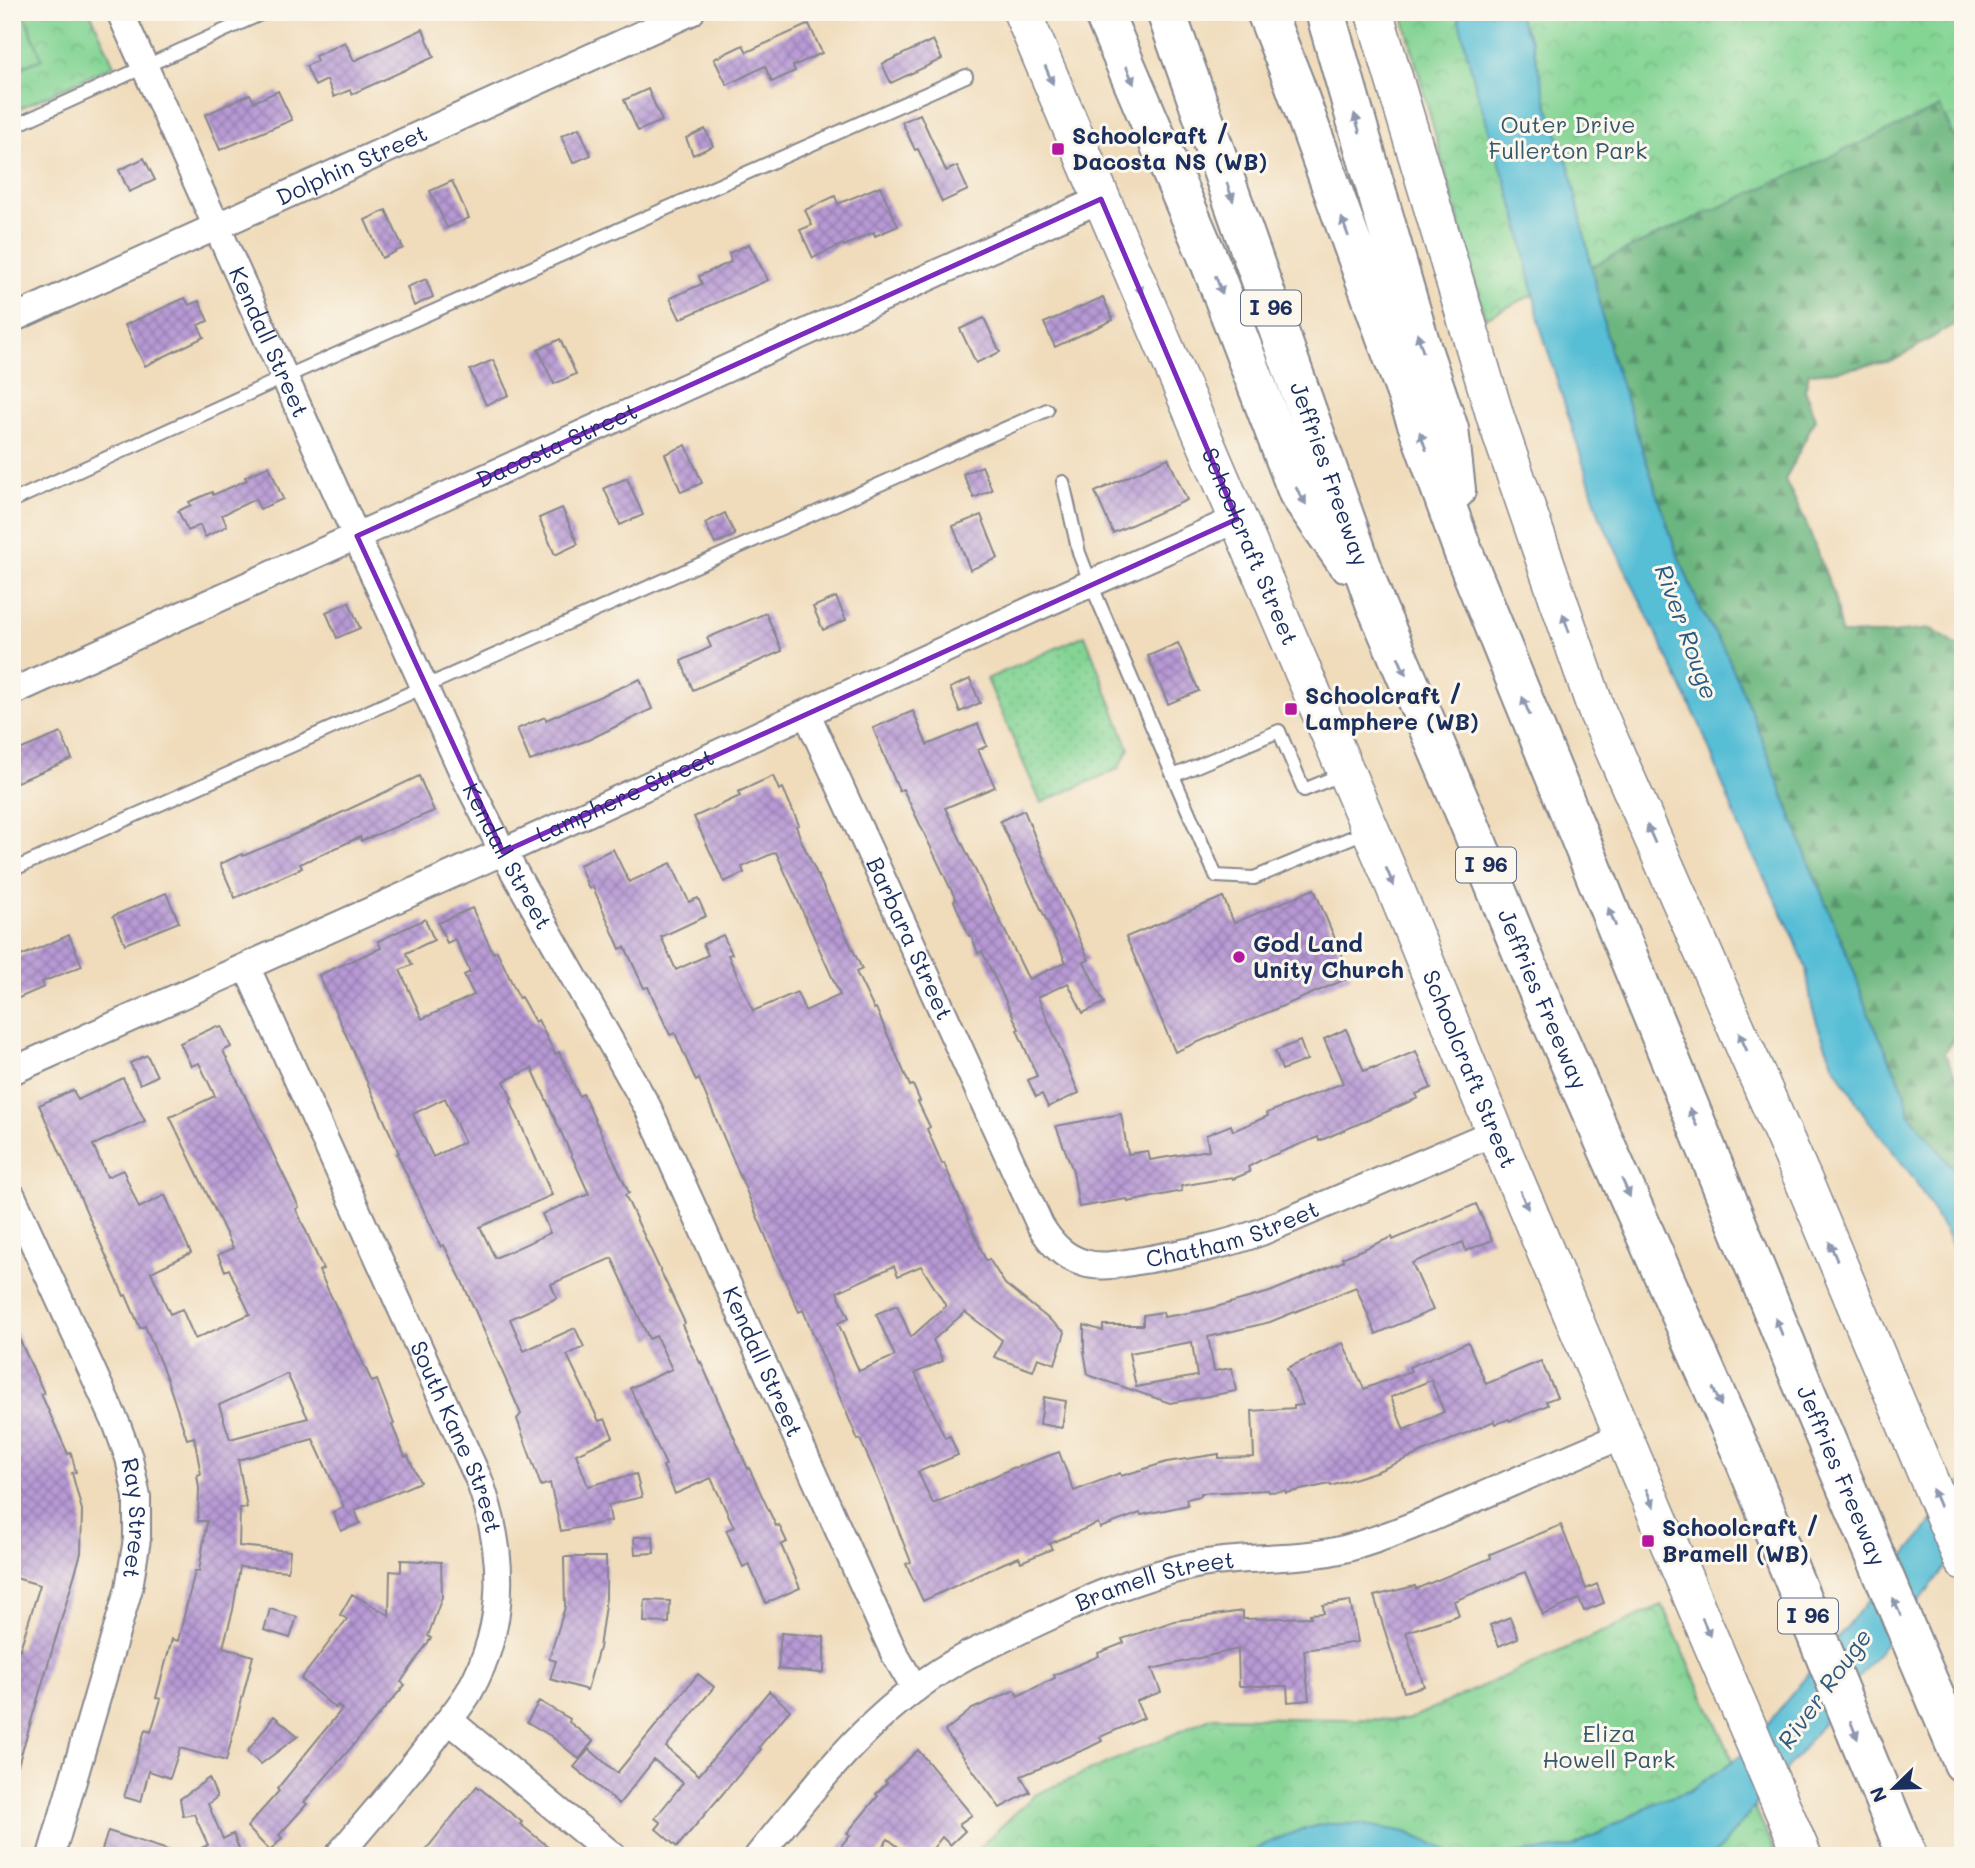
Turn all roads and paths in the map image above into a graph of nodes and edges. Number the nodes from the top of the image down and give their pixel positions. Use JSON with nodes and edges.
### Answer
{"nodes":[{"id":1,"x":120,"y":12,"type":"edge"},
{"id":2,"x":265,"y":12,"type":"edge"},
{"id":3,"x":691,"y":12,"type":"edge"},
{"id":4,"x":1022,"y":12,"type":"edge"},
{"id":5,"x":1103,"y":12,"type":"edge"},
{"id":6,"x":1166,"y":12,"type":"edge"},
{"id":7,"x":1266,"y":12,"type":"edge"},
{"id":8,"x":1325,"y":12,"type":"edge"},
{"id":9,"x":1374,"y":12,"type":"edge"},
{"id":10,"x":145,"y":67,"type":"junction"},
{"id":11,"x":966,"y":76,"type":"dead end"},
{"id":12,"x":12,"y":127,"type":"edge"},
{"id":13,"x":1101,"y":199,"type":"junction"},
{"id":14,"x":217,"y":226,"type":"junction"},
{"id":15,"x":12,"y":319,"type":"edge"},
{"id":16,"x":285,"y":377,"type":"junction"},
{"id":17,"x":1047,"y":410,"type":"dead end"},
{"id":18,"x":1063,"y":482,"type":"dead end"},
{"id":19,"x":12,"y":501,"type":"edge"},
{"id":20,"x":1237,"y":519,"type":"junction"},
{"id":21,"x":357,"y":536,"type":"junction"},
{"id":22,"x":1463,"y":551,"type":"junction"},
{"id":23,"x":1091,"y":584,"type":"junction"},
{"id":24,"x":1375,"y":603,"type":"junction"},
{"id":25,"x":424,"y":686,"type":"junction"},
{"id":26,"x":12,"y":692,"type":"edge"},
{"id":27,"x":807,"y":714,"type":"junction"},
{"id":28,"x":1345,"y":773,"type":"junction"},
{"id":29,"x":1173,"y":776,"type":"junction"},
{"id":30,"x":1370,"y":830,"type":"junction"},
{"id":31,"x":503,"y":852,"type":"junction"},
{"id":32,"x":12,"y":870,"type":"edge"},
{"id":33,"x":247,"y":968,"type":"junction"},
{"id":34,"x":12,"y":1071,"type":"edge"},
{"id":35,"x":1495,"y":1132,"type":"junction"},
{"id":36,"x":1011,"y":1162,"type":"joint"},
{"id":37,"x":12,"y":1196,"type":"edge"},
{"id":38,"x":1624,"y":1435,"type":"junction"},
{"id":39,"x":1963,"y":1561,"type":"edge"},
{"id":40,"x":915,"y":1689,"type":"junction"},
{"id":41,"x":449,"y":1720,"type":"junction"},
{"id":42,"x":1963,"y":1763,"type":"edge"},
{"id":43,"x":51,"y":1856,"type":"edge"},
{"id":44,"x":338,"y":1856,"type":"edge"},
{"id":45,"x":613,"y":1856,"type":"edge"},
{"id":46,"x":758,"y":1856,"type":"edge"},
{"id":47,"x":1803,"y":1856,"type":"edge"},
{"id":48,"x":1907,"y":1856,"type":"edge"}],
"edges":[{"from":1,"to":10,"type":"street","name":"Kendall Street"},
{"from":2,"to":10,"type":"lane"},
{"from":3,"to":14,"type":"street","name":"Dolphin Street"},
{"from":4,"to":13,"type":"main road","name":"Schoolcraft Street","one_way":true},
{"from":5,"to":24,"type":"highway","one_way":true},
{"from":6,"to":24,"type":"highway","name":"Jeffries Freeway","number":"I 96","one_way":true},
{"from":22,"to":7,"type":"highway","name":"Jeffries Freeway","one_way":true},
{"from":22,"to":8,"type":"highway","one_way":true},
{"from":39,"to":9,"type":"main road","one_way":true},
{"from":10,"to":12,"type":"lane"},
{"from":10,"to":14,"type":"street","name":"Kendall Street"},
{"from":11,"to":16,"type":"lane"},
{"from":13,"to":20,"type":"main road","name":"Schoolcraft Street","one_way":true},
{"from":13,"to":21,"type":"street","name":"Dacosta Street"},
{"from":14,"to":15,"type":"street","name":"Dolphin Street"},
{"from":14,"to":16,"type":"street","name":"Kendall Street"},
{"from":16,"to":19,"type":"lane"},
{"from":16,"to":21,"type":"street","name":"Kendall Street"},
{"from":17,"to":25,"type":"lane"},
{"from":18,"to":23,"type":"lane"},
{"from":20,"to":23,"type":"street","name":"Lamphere Street"},
{"from":20,"to":28,"type":"main road","name":"Schoolcraft Street"},
{"from":21,"to":25,"type":"street","name":"Kendall Street"},
{"from":21,"to":26,"type":"street","name":"Dacosta Street"},
{"from":42,"to":22,"type":"highway","name":"Jeffries Freeway","one_way":true},
{"from":23,"to":27,"type":"street","name":"Lamphere Street"},
{"from":23,"to":29,"type":"lane"},
{"from":24,"to":48,"type":"highway","name":"Jeffries Freeway","number":"I 96","one_way":true},
{"from":25,"to":31,"type":"street","name":"Kendall Street"},
{"from":25,"to":32,"type":"lane"},
{"from":27,"to":31,"type":"street","name":"Lamphere Street"},
{"from":27,"to":36,"type":"street","name":"Barbara Street"},
{"from":28,"to":29,"type":"lane"},
{"from":28,"to":30,"type":"main road","name":"Schoolcraft Street"},
{"from":29,"to":30,"type":"lane"},
{"from":30,"to":35,"type":"main road","name":"Schoolcraft Street","one_way":true},
{"from":31,"to":33,"type":"street","name":"Lamphere Street"},
{"from":31,"to":40,"type":"street","name":"Kendall Street"},
{"from":33,"to":34,"type":"street","name":"Lamphere Street"},
{"from":33,"to":41,"type":"street","name":"South Kane Street"},
{"from":35,"to":36,"type":"street","name":"Chatham Street"},
{"from":35,"to":38,"type":"main road","name":"Schoolcraft Street","one_way":true},
{"from":37,"to":43,"type":"street","name":"Ray Street"},
{"from":38,"to":40,"type":"street","name":"Bramell Street"},
{"from":38,"to":47,"type":"main road","name":"Schoolcraft Street","one_way":true},
{"from":40,"to":46,"type":"street","name":"Bramell Street"},
{"from":41,"to":44,"type":"street","name":"South Kane Street"},
{"from":41,"to":45,"type":"street"}]}
